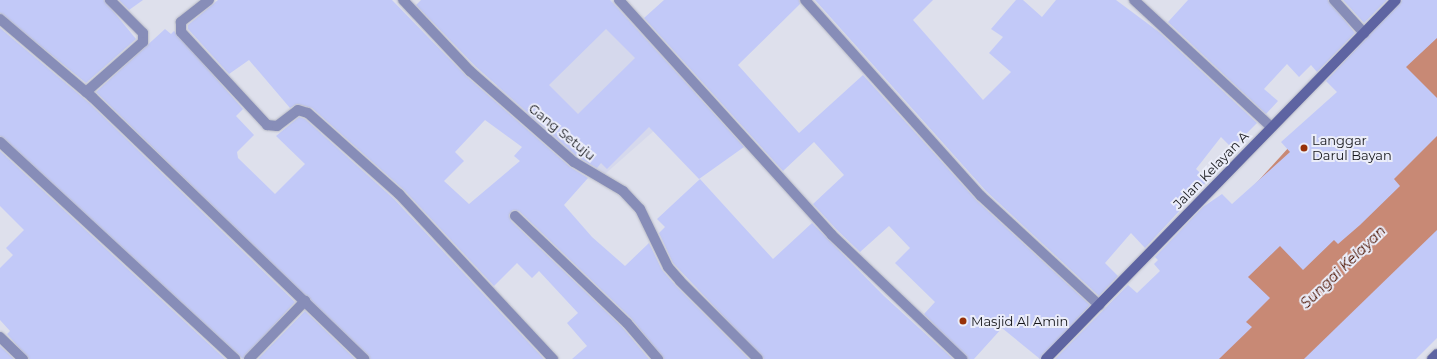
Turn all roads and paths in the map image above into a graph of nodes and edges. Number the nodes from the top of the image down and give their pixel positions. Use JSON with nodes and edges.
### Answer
{"nodes":[{"id":1,"x":110,"y":0,"type":"edge"},
{"id":2,"x":208,"y":0,"type":"edge"},
{"id":3,"x":403,"y":0,"type":"edge"},
{"id":4,"x":619,"y":0,"type":"edge"},
{"id":5,"x":805,"y":0,"type":"edge"},
{"id":6,"x":1134,"y":0,"type":"edge"},
{"id":7,"x":1334,"y":0,"type":"edge"},
{"id":8,"x":1396,"y":0,"type":"edge"},
{"id":9,"x":0,"y":19,"type":"edge"},
{"id":10,"x":1364,"y":33,"type":"junction"},
{"id":11,"x":86,"y":92,"type":"junction"},
{"id":12,"x":1271,"y":127,"type":"junction"},
{"id":13,"x":0,"y":142,"type":"edge"},
{"id":14,"x":515,"y":216,"type":"dead end"},
{"id":15,"x":305,"y":301,"type":"junction"},
{"id":16,"x":1099,"y":305,"type":"junction"},
{"id":17,"x":0,"y":337,"type":"edge"},
{"id":18,"x":1437,"y":354,"type":"edge"},
{"id":19,"x":23,"y":359,"type":"edge"},
{"id":20,"x":235,"y":359,"type":"edge"},
{"id":21,"x":248,"y":359,"type":"edge"},
{"id":22,"x":364,"y":359,"type":"edge"},
{"id":23,"x":553,"y":359,"type":"edge"},
{"id":24,"x":658,"y":359,"type":"edge"},
{"id":25,"x":758,"y":359,"type":"edge"},
{"id":26,"x":962,"y":359,"type":"edge"},
{"id":27,"x":1046,"y":359,"type":"edge"},
{"id":28,"x":1432,"y":359,"type":"edge"}],
"edges":[{"from":1,"to":11,"type":"street"},
{"from":2,"to":23,"type":"street"},
{"from":3,"to":25,"type":"street","name":"Gang Setuju"},
{"from":4,"to":26,"type":"street"},
{"from":5,"to":16,"type":"street"},
{"from":6,"to":12,"type":"street"},
{"from":7,"to":10,"type":"street"},
{"from":8,"to":10,"type":"street","name":"Jalan Kelayan A"},
{"from":9,"to":11,"type":"street"},
{"from":10,"to":12,"type":"street","name":"Jalan Kelayan A"},
{"from":11,"to":15,"type":"street"},
{"from":12,"to":16,"type":"street","name":"Jalan Kelayan A"},
{"from":13,"to":20,"type":"street"},
{"from":14,"to":24,"type":"street"},
{"from":15,"to":21,"type":"street"},
{"from":15,"to":22,"type":"street"},
{"from":16,"to":27,"type":"street","name":"Jalan Kelayan A"},
{"from":17,"to":19,"type":"street"},
{"from":18,"to":28,"type":"street"}]}
